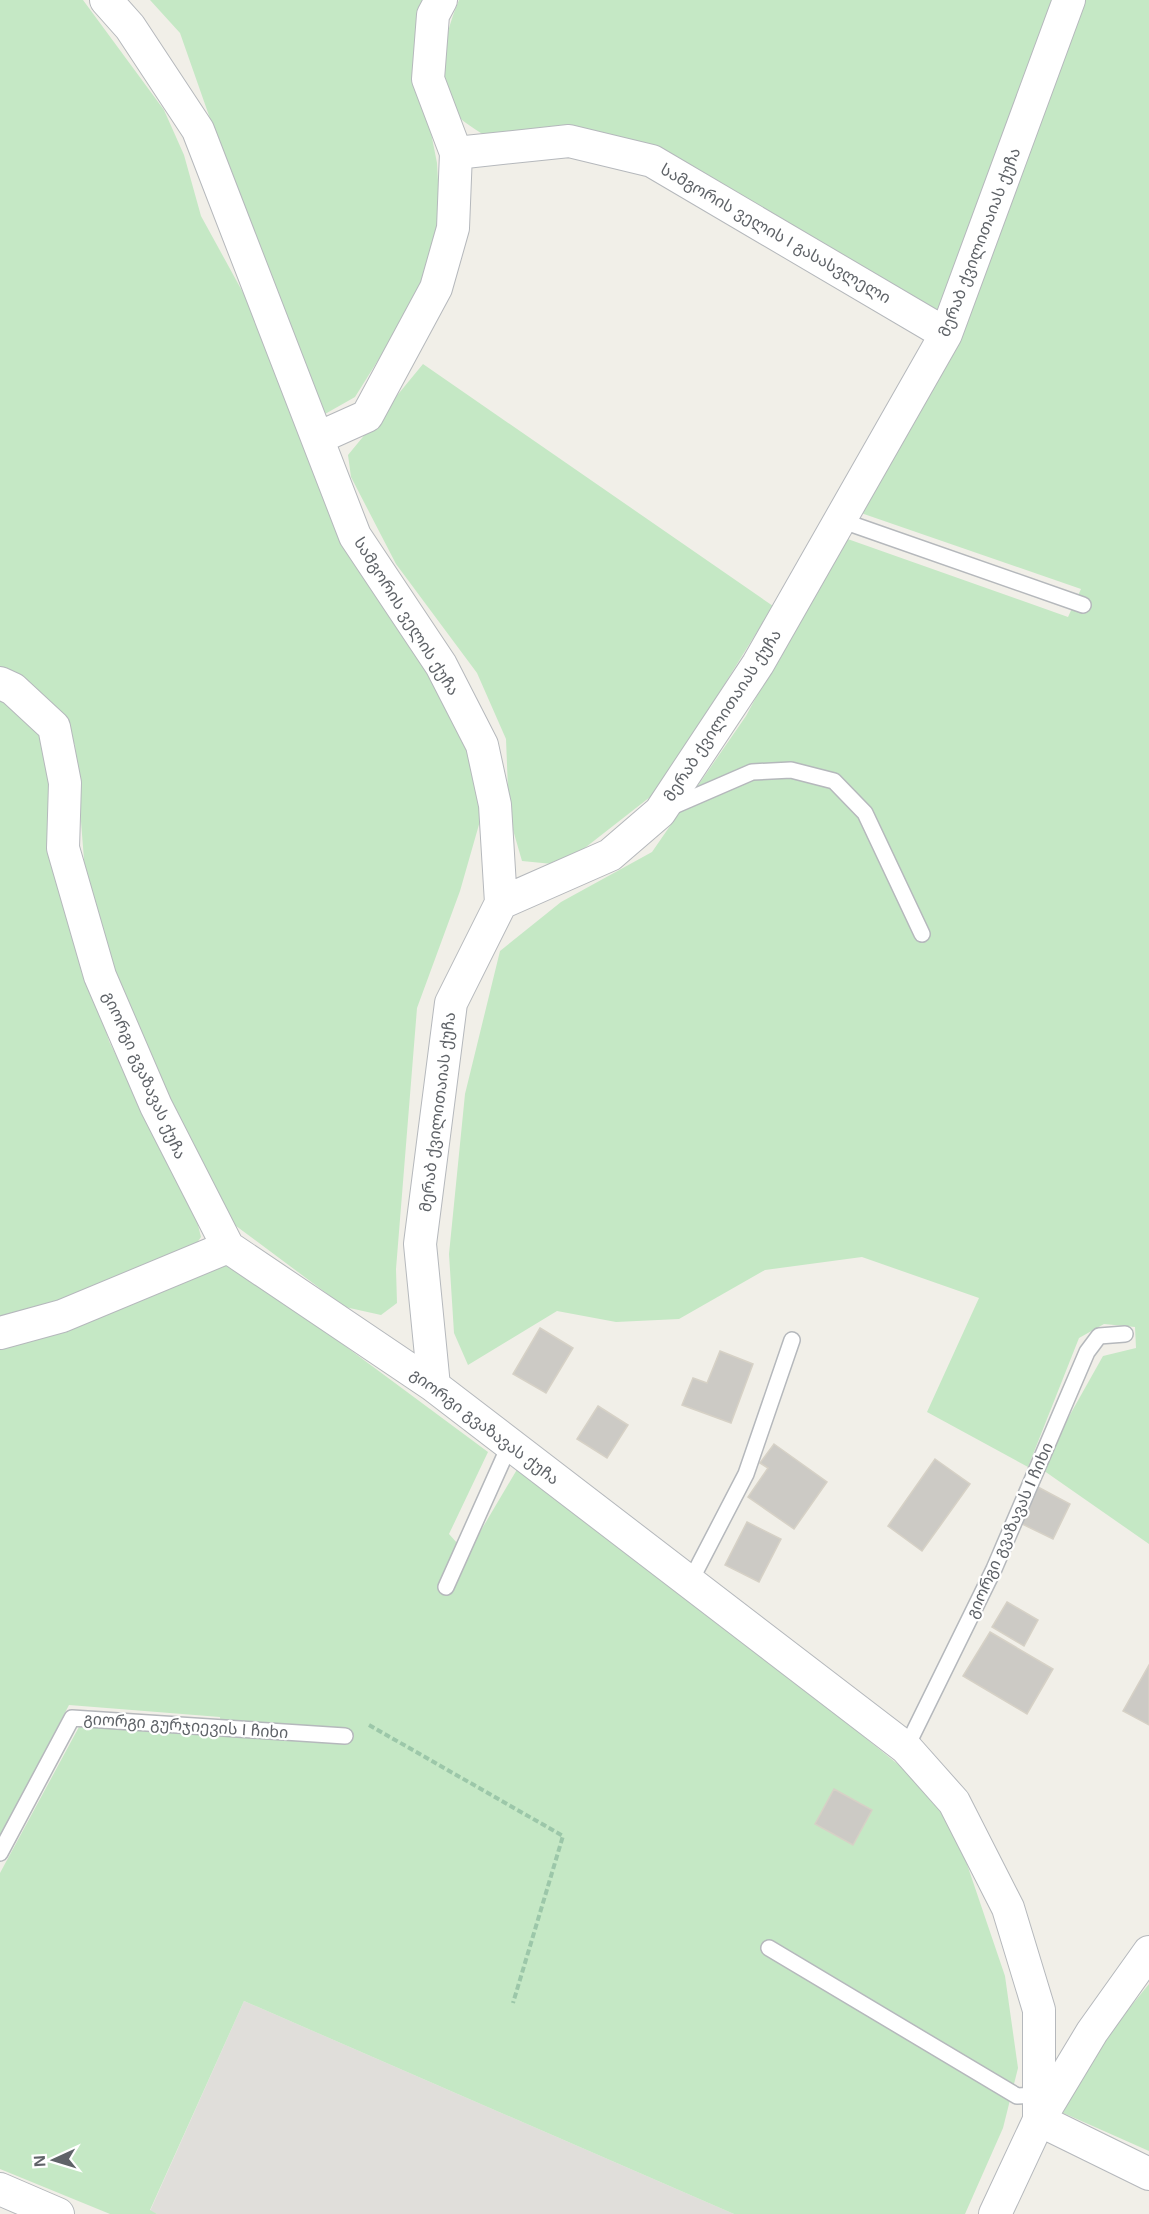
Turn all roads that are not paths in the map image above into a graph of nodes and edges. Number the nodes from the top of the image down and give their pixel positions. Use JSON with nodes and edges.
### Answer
{"nodes":[{"id":1,"x":106,"y":0,"type":"edge"},
{"id":2,"x":441,"y":0,"type":"edge"},
{"id":3,"x":1069,"y":0,"type":"edge"},
{"id":4,"x":456,"y":153,"type":"junction"},
{"id":5,"x":946,"y":334,"type":"junction"},
{"id":6,"x":318,"y":438,"type":"junction"},
{"id":7,"x":840,"y":520,"type":"junction"},
{"id":8,"x":1083,"y":606,"type":"dead end"},
{"id":9,"x":0,"y":682,"type":"edge"},
{"id":10,"x":660,"y":812,"type":"junction"},
{"id":11,"x":501,"y":903,"type":"junction"},
{"id":12,"x":922,"y":934,"type":"dead end"},
{"id":13,"x":228,"y":1247,"type":"junction"},
{"id":14,"x":0,"y":1333,"type":"edge"},
{"id":15,"x":1125,"y":1334,"type":"dead end"},
{"id":16,"x":792,"y":1340,"type":"dead end"},
{"id":17,"x":434,"y":1386,"type":"junction"},
{"id":18,"x":510,"y":1444,"type":"junction"},
{"id":19,"x":690,"y":1582,"type":"junction"},
{"id":20,"x":446,"y":1587,"type":"dead end"},
{"id":21,"x":345,"y":1736,"type":"road end"},
{"id":22,"x":906,"y":1748,"type":"junction"},
{"id":23,"x":0,"y":1853,"type":"edge"},
{"id":24,"x":768,"y":1948,"type":"dead end"},
{"id":25,"x":1149,"y":1952,"type":"edge"},
{"id":26,"x":1039,"y":2108,"type":"junction"},
{"id":27,"x":1149,"y":2174,"type":"edge"},
{"id":28,"x":0,"y":2189,"type":"edge"},
{"id":29,"x":58,"y":2214,"type":"edge"},
{"id":30,"x":995,"y":2214,"type":"edge"}],
"edges":[{"from":1,"to":6,"type":"street","name":"სამგორის ველის ქუჩა"},
{"from":2,"to":4,"type":"street"},
{"from":3,"to":5,"type":"street","name":"მერაბ ქვილითაიას ქუჩა"},
{"from":4,"to":5,"type":"street","name":"სამგორის ველის I გასასვლელი"},
{"from":4,"to":6,"type":"street"},
{"from":5,"to":7,"type":"street","name":"მერაბ ქვილითაიას ქუჩა"},
{"from":6,"to":11,"type":"street","name":"სამგორის ველის ქუჩა"},
{"from":7,"to":8,"type":"lane"},
{"from":7,"to":10,"type":"street","name":"მერაბ ქვილითაიას ქუჩა"},
{"from":9,"to":13,"type":"street","name":"გიორგი გვაზავას ქუჩა"},
{"from":10,"to":11,"type":"street","name":"მერაბ ქვილითაიას ქუჩა"},
{"from":10,"to":12,"type":"lane"},
{"from":11,"to":17,"type":"street","name":"მერაბ ქვილითაიას ქუჩა"},
{"from":13,"to":14,"type":"street"},
{"from":13,"to":17,"type":"street","name":"გიორგი გვაზავას ქუჩა"},
{"from":15,"to":22,"type":"lane","name":"გიორგი გვაზავას I ჩიხი"},
{"from":16,"to":19,"type":"lane"},
{"from":17,"to":18,"type":"street","name":"გიორგი გვაზავას ქუჩა"},
{"from":18,"to":19,"type":"street","name":"გიორგი გვაზავას ქუჩა"},
{"from":18,"to":20,"type":"lane"},
{"from":19,"to":22,"type":"street","name":"გიორგი გვაზავას ქუჩა"},
{"from":21,"to":23,"type":"lane","name":"გიორგი გურჯიევის I ჩიხი"},
{"from":22,"to":26,"type":"street","name":"გიორგი გვაზავას ქუჩა"},
{"from":24,"to":26,"type":"lane"},
{"from":25,"to":26,"type":"street"},
{"from":26,"to":27,"type":"street"},
{"from":26,"to":30,"type":"street"},
{"from":28,"to":29,"type":"street"}]}
